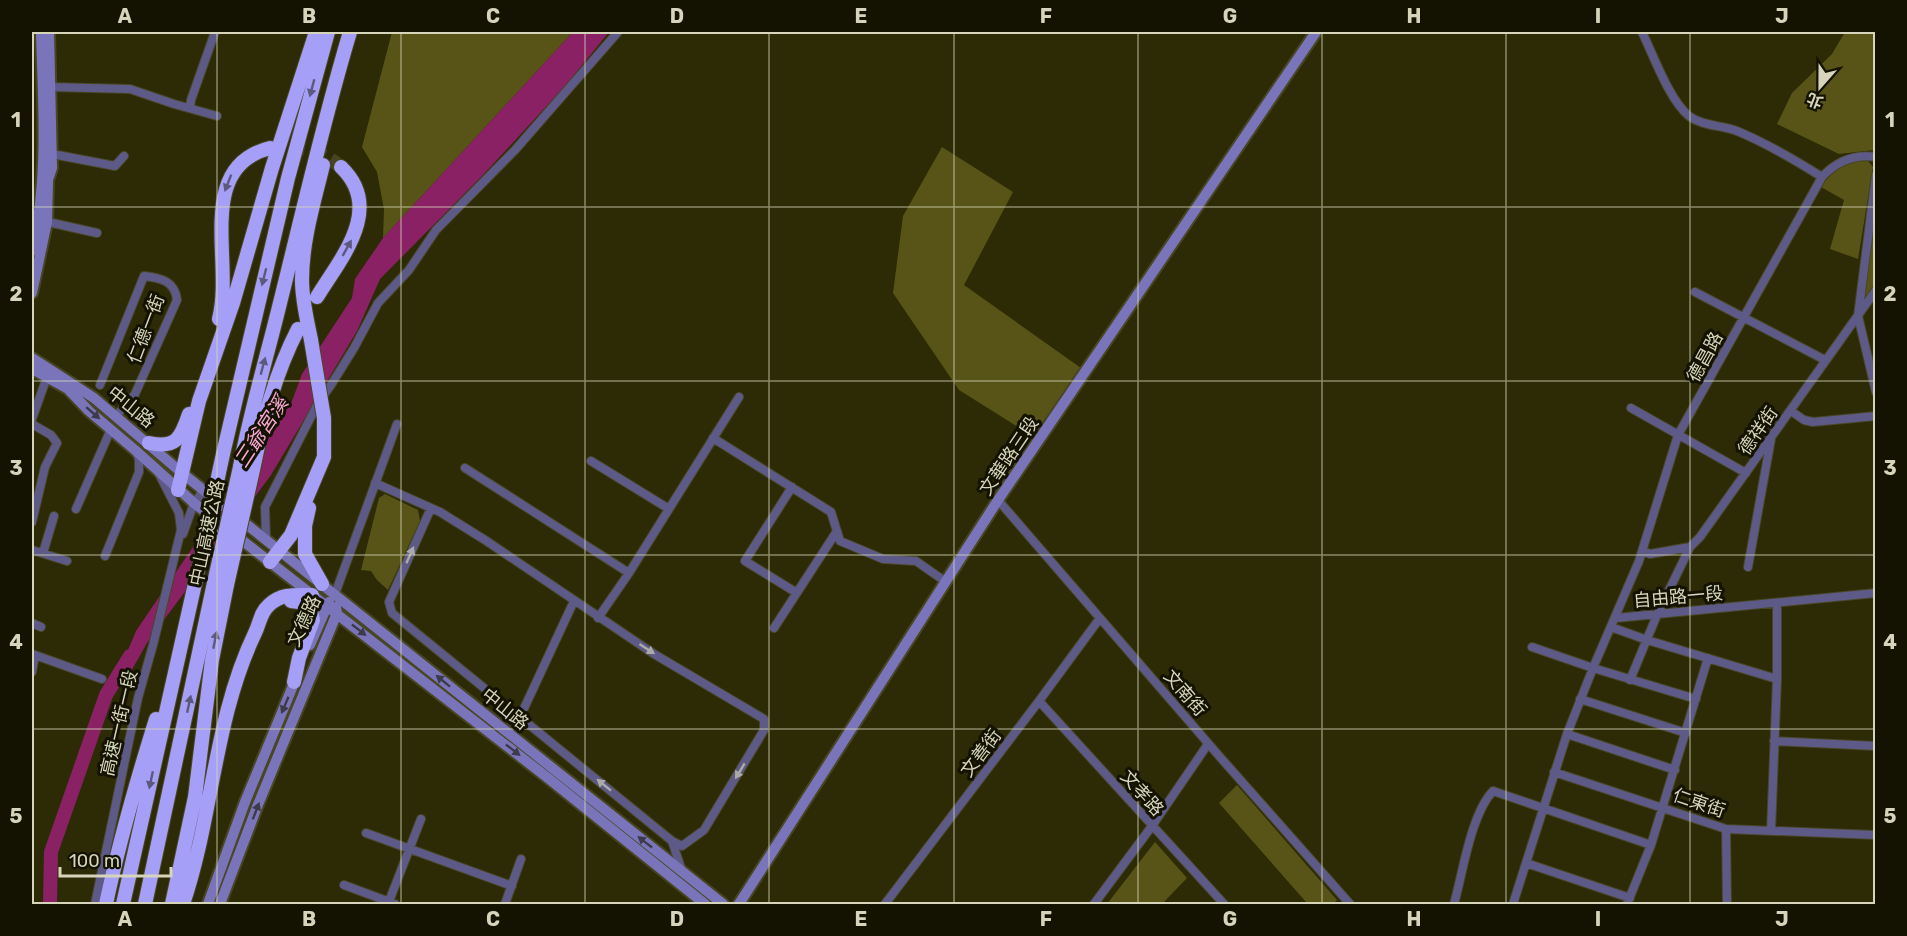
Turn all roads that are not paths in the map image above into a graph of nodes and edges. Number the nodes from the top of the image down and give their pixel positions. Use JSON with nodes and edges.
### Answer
{"nodes":[{"id":1,"x":41,"y":32,"type":"edge"},
{"id":2,"x":49,"y":32,"type":"edge"},
{"id":3,"x":215,"y":32,"type":"edge"},
{"id":4,"x":316,"y":32,"type":"edge"},
{"id":5,"x":328,"y":32,"type":"edge"},
{"id":6,"x":350,"y":32,"type":"edge"},
{"id":7,"x":358,"y":32,"type":"edge"},
{"id":8,"x":618,"y":32,"type":"edge"},
{"id":9,"x":1316,"y":32,"type":"edge"},
{"id":10,"x":1642,"y":32,"type":"edge"},
{"id":11,"x":50,"y":87,"type":"junction"},
{"id":12,"x":190,"y":108,"type":"junction"},
{"id":13,"x":217,"y":116,"type":"dead end"},
{"id":14,"x":270,"y":148,"type":"tunnel mouth"},
{"id":15,"x":52,"y":154,"type":"junction"},
{"id":16,"x":124,"y":156,"type":"dead end"},
{"id":17,"x":1875,"y":157,"type":"edge"},
{"id":18,"x":340,"y":167,"type":"tunnel mouth"},
{"id":19,"x":1875,"y":175,"type":"edge"},
{"id":20,"x":1822,"y":177,"type":"junction"},
{"id":21,"x":39,"y":219,"type":"edge"},
{"id":22,"x":97,"y":233,"type":"dead end"},
{"id":23,"x":32,"y":251,"type":"edge"},
{"id":24,"x":1875,"y":290,"type":"edge"},
{"id":25,"x":1695,"y":292,"type":"dead end"},
{"id":26,"x":32,"y":294,"type":"edge"},
{"id":27,"x":316,"y":297,"type":"dead end"},
{"id":28,"x":1858,"y":316,"type":"junction"},
{"id":29,"x":1744,"y":318,"type":"junction"},
{"id":30,"x":298,"y":329,"type":"dead end"},
{"id":31,"x":32,"y":358,"type":"edge"},
{"id":32,"x":1825,"y":360,"type":"junction"},
{"id":33,"x":32,"y":369,"type":"edge"},
{"id":34,"x":209,"y":373,"type":"junction"},
{"id":35,"x":47,"y":377,"type":"junction"},
{"id":36,"x":100,"y":385,"type":"dead end"},
{"id":37,"x":1875,"y":392,"type":"edge"},
{"id":38,"x":739,"y":398,"type":"dead end"},
{"id":39,"x":200,"y":401,"type":"junction"},
{"id":40,"x":1631,"y":408,"type":"dead end"},
{"id":41,"x":1791,"y":411,"type":"junction"},
{"id":42,"x":116,"y":416,"type":"junction"},
{"id":43,"x":1875,"y":416,"type":"edge"},
{"id":44,"x":32,"y":419,"type":"edge"},
{"id":45,"x":32,"y":424,"type":"edge"},
{"id":46,"x":397,"y":424,"type":"dead end"},
{"id":47,"x":111,"y":429,"type":"junction"},
{"id":48,"x":1678,"y":435,"type":"junction"},
{"id":49,"x":1772,"y":437,"type":"junction"},
{"id":50,"x":713,"y":438,"type":"junction"},
{"id":51,"x":149,"y":443,"type":"junction"},
{"id":52,"x":135,"y":450,"type":"junction"},
{"id":53,"x":324,"y":457,"type":"junction"},
{"id":54,"x":591,"y":461,"type":"dead end"},
{"id":55,"x":465,"y":468,"type":"dead end"},
{"id":56,"x":155,"y":469,"type":"junction"},
{"id":57,"x":182,"y":473,"type":"junction"},
{"id":58,"x":1746,"y":473,"type":"junction"},
{"id":59,"x":375,"y":483,"type":"junction"},
{"id":60,"x":792,"y":487,"type":"junction"},
{"id":61,"x":178,"y":490,"type":"junction"},
{"id":62,"x":207,"y":492,"type":"junction"},
{"id":63,"x":998,"y":500,"type":"junction"},
{"id":64,"x":194,"y":503,"type":"junction"},
{"id":65,"x":431,"y":508,"type":"junction"},
{"id":66,"x":76,"y":509,"type":"dead end"},
{"id":67,"x":669,"y":509,"type":"junction"},
{"id":68,"x":54,"y":516,"type":"dead end"},
{"id":69,"x":32,"y":522,"type":"edge"},
{"id":70,"x":837,"y":531,"type":"junction"},
{"id":71,"x":266,"y":538,"type":"junction"},
{"id":72,"x":1690,"y":547,"type":"junction"},
{"id":73,"x":32,"y":550,"type":"edge"},
{"id":74,"x":177,"y":550,"type":"junction"},
{"id":75,"x":280,"y":550,"type":"junction"},
{"id":76,"x":1643,"y":550,"type":"junction"},
{"id":77,"x":43,"y":553,"type":"junction"},
{"id":78,"x":105,"y":556,"type":"dead end"},
{"id":79,"x":68,"y":561,"type":"dead end"},
{"id":80,"x":270,"y":562,"type":"junction"},
{"id":81,"x":1748,"y":567,"type":"dead end"},
{"id":82,"x":629,"y":573,"type":"junction"},
{"id":83,"x":946,"y":582,"type":"junction"},
{"id":84,"x":220,"y":584,"type":"junction"},
{"id":85,"x":317,"y":590,"type":"junction"},
{"id":86,"x":797,"y":593,"type":"junction"},
{"id":87,"x":1875,"y":593,"type":"edge"},
{"id":88,"x":335,"y":594,"type":"junction"},
{"id":89,"x":574,"y":601,"type":"junction"},
{"id":90,"x":1778,"y":603,"type":"junction"},
{"id":91,"x":327,"y":606,"type":"junction"},
{"id":92,"x":337,"y":613,"type":"junction"},
{"id":93,"x":1657,"y":615,"type":"junction"},
{"id":94,"x":598,"y":618,"type":"junction"},
{"id":95,"x":1100,"y":618,"type":"junction"},
{"id":96,"x":1616,"y":618,"type":"junction"},
{"id":97,"x":32,"y":623,"type":"edge"},
{"id":98,"x":41,"y":627,"type":"dead end"},
{"id":99,"x":257,"y":627,"type":"junction"},
{"id":100,"x":1611,"y":627,"type":"junction"},
{"id":101,"x":774,"y":628,"type":"dead end"},
{"id":102,"x":184,"y":635,"type":"junction"},
{"id":103,"x":1647,"y":640,"type":"junction"},
{"id":104,"x":1532,"y":648,"type":"dead end"},
{"id":105,"x":33,"y":654,"type":"edge"},
{"id":106,"x":1708,"y":658,"type":"junction"},
{"id":107,"x":1593,"y":668,"type":"junction"},
{"id":108,"x":32,"y":672,"type":"edge"},
{"id":109,"x":102,"y":679,"type":"dead end"},
{"id":110,"x":1777,"y":679,"type":"junction"},
{"id":111,"x":1630,"y":680,"type":"junction"},
{"id":112,"x":294,"y":682,"type":"junction"},
{"id":113,"x":1580,"y":699,"type":"junction"},
{"id":114,"x":1696,"y":699,"type":"junction"},
{"id":115,"x":1039,"y":701,"type":"junction"},
{"id":116,"x":520,"y":717,"type":"junction"},
{"id":117,"x":1686,"y":733,"type":"junction"},
{"id":118,"x":1567,"y":734,"type":"junction"},
{"id":119,"x":1774,"y":741,"type":"junction"},
{"id":120,"x":1208,"y":744,"type":"junction"},
{"id":121,"x":1875,"y":746,"type":"edge"},
{"id":122,"x":1675,"y":770,"type":"junction"},
{"id":123,"x":1554,"y":772,"type":"junction"},
{"id":124,"x":1663,"y":807,"type":"junction"},
{"id":125,"x":1543,"y":809,"type":"junction"},
{"id":126,"x":420,"y":819,"type":"dead end"},
{"id":127,"x":1152,"y":826,"type":"junction"},
{"id":128,"x":1726,"y":829,"type":"junction"},
{"id":129,"x":1771,"y":831,"type":"junction"},
{"id":130,"x":366,"y":833,"type":"dead end"},
{"id":131,"x":1875,"y":835,"type":"edge"},
{"id":132,"x":672,"y":841,"type":"junction"},
{"id":133,"x":1651,"y":844,"type":"junction"},
{"id":134,"x":409,"y":848,"type":"junction"},
{"id":135,"x":521,"y":859,"type":"dead end"},
{"id":136,"x":1526,"y":863,"type":"junction"},
{"id":137,"x":682,"y":872,"type":"junction"},
{"id":138,"x":344,"y":885,"type":"dead end"},
{"id":139,"x":512,"y":886,"type":"junction"},
{"id":140,"x":1628,"y":901,"type":"edge"},
{"id":141,"x":95,"y":904,"type":"edge"},
{"id":142,"x":106,"y":904,"type":"edge"},
{"id":143,"x":123,"y":904,"type":"edge"},
{"id":144,"x":145,"y":904,"type":"edge"},
{"id":145,"x":172,"y":904,"type":"edge"},
{"id":146,"x":183,"y":904,"type":"edge"},
{"id":147,"x":208,"y":904,"type":"edge"},
{"id":148,"x":220,"y":904,"type":"edge"},
{"id":149,"x":391,"y":904,"type":"edge"},
{"id":150,"x":505,"y":904,"type":"edge"},
{"id":151,"x":705,"y":904,"type":"edge"},
{"id":152,"x":723,"y":904,"type":"edge"},
{"id":153,"x":739,"y":904,"type":"edge"},
{"id":154,"x":885,"y":904,"type":"edge"},
{"id":155,"x":1094,"y":904,"type":"edge"},
{"id":156,"x":1224,"y":904,"type":"edge"},
{"id":157,"x":1350,"y":904,"type":"edge"},
{"id":158,"x":1454,"y":904,"type":"edge"},
{"id":159,"x":1513,"y":904,"type":"edge"},
{"id":160,"x":1727,"y":904,"type":"edge"}],
"edges":[{"from":1,"to":21,"type":"main road"},
{"from":2,"to":11,"type":"main road"},
{"from":3,"to":12,"type":"street"},
{"from":4,"to":34,"type":"highway"},
{"from":5,"to":102,"type":"highway","name":"中山高速公路","one_way":true,"bridge":true},
{"from":84,"to":6,"type":"highway","name":"中山高速公路","one_way":true,"bridge":true},
{"from":7,"to":53,"type":"highway","bridge":true},
{"from":8,"to":71,"type":"street"},
{"from":9,"to":63,"type":"main road","name":"文華路三段"},
{"from":10,"to":20,"type":"street"},
{"from":11,"to":12,"type":"street"},
{"from":11,"to":15,"type":"main road"},
{"from":12,"to":13,"type":"street"},
{"from":14,"to":34,"type":"highway","one_way":true},
{"from":15,"to":16,"type":"street"},
{"from":15,"to":21,"type":"main road"},
{"from":17,"to":20,"type":"street","name":"德昌路"},
{"from":27,"to":18,"type":"highway","one_way":true},
{"from":19,"to":28,"type":"street"},
{"from":20,"to":29,"type":"street","name":"德昌路"},
{"from":21,"to":22,"type":"street"},
{"from":21,"to":23,"type":"main road"},
{"from":21,"to":26,"type":"main road"},
{"from":24,"to":28,"type":"street","name":"德祥街"},
{"from":25,"to":29,"type":"street"},
{"from":28,"to":32,"type":"street","name":"德祥街"},
{"from":28,"to":37,"type":"street"},
{"from":29,"to":32,"type":"street"},
{"from":29,"to":48,"type":"street","name":"德昌路"},
{"from":30,"to":84,"type":"highway","bridge":true},
{"from":31,"to":42,"type":"main road","name":"中山路"},
{"from":32,"to":41,"type":"street","name":"德祥街"},
{"from":33,"to":35,"type":"main road","name":"中山路"},
{"from":34,"to":39,"type":"highway"},
{"from":35,"to":44,"type":"street"},
{"from":35,"to":47,"type":"main road","name":"中山路","one_way":true},
{"from":36,"to":42,"type":"street","name":"仁德一街"},
{"from":38,"to":50,"type":"street"},
{"from":39,"to":51,"type":"highway"},
{"from":39,"to":57,"type":"highway"},
{"from":40,"to":48,"type":"street"},
{"from":41,"to":43,"type":"street"},
{"from":41,"to":49,"type":"street","name":"德祥街"},
{"from":42,"to":51,"type":"main road","name":"中山路"},
{"from":45,"to":69,"type":"street"},
{"from":46,"to":59,"type":"street"},
{"from":47,"to":52,"type":"main road","name":"中山路"},
{"from":47,"to":66,"type":"street"},
{"from":48,"to":58,"type":"street"},
{"from":48,"to":76,"type":"street","name":"德昌路"},
{"from":49,"to":58,"type":"street","name":"德祥街"},
{"from":49,"to":81,"type":"street"},
{"from":50,"to":60,"type":"street"},
{"from":50,"to":67,"type":"street"},
{"from":51,"to":57,"type":"main road","name":"中山路"},
{"from":52,"to":56,"type":"main road","name":"中山路"},
{"from":52,"to":78,"type":"street"},
{"from":53,"to":75,"type":"highway"},
{"from":53,"to":85,"type":"highway"},
{"from":54,"to":67,"type":"street"},
{"from":55,"to":82,"type":"street"},
{"from":56,"to":61,"type":"main road","name":"中山路"},
{"from":56,"to":74,"type":"street","name":"高速一街一段"},
{"from":57,"to":61,"type":"highway"},
{"from":57,"to":62,"type":"main road","name":"中山路"},
{"from":58,"to":72,"type":"street","name":"德祥街"},
{"from":59,"to":65,"type":"street"},
{"from":59,"to":88,"type":"street"},
{"from":60,"to":70,"type":"street"},
{"from":60,"to":86,"type":"street"},
{"from":61,"to":64,"type":"main road","name":"中山路"},
{"from":62,"to":64,"type":"street","name":"高速一街一段"},
{"from":62,"to":71,"type":"main road","name":"中山路","bridge":true},
{"from":63,"to":83,"type":"main road","name":"文華路三段"},
{"from":63,"to":95,"type":"street","name":"文南街"},
{"from":64,"to":74,"type":"street","name":"高速一街一段"},
{"from":64,"to":80,"type":"main road","name":"中山路","bridge":true},
{"from":65,"to":89,"type":"street"},
{"from":116,"to":65,"type":"street","one_way":true},
{"from":67,"to":82,"type":"street"},
{"from":68,"to":77,"type":"street"},
{"from":70,"to":83,"type":"street"},
{"from":70,"to":86,"type":"street"},
{"from":71,"to":75,"type":"main road","name":"中山路"},
{"from":72,"to":76,"type":"street"},
{"from":72,"to":93,"type":"street","name":"德祥街"},
{"from":73,"to":77,"type":"street"},
{"from":74,"to":141,"type":"street","name":"高速一街一段"},
{"from":75,"to":80,"type":"highway"},
{"from":75,"to":85,"type":"main road","name":"中山路"},
{"from":76,"to":96,"type":"street","name":"德昌路"},
{"from":77,"to":79,"type":"street"},
{"from":80,"to":85,"type":"main road","name":"中山路"},
{"from":82,"to":94,"type":"street"},
{"from":83,"to":153,"type":"main road","name":"文華路三段"},
{"from":144,"to":84,"type":"highway","name":"中山高速公路","one_way":true},
{"from":145,"to":84,"type":"highway","one_way":true},
{"from":85,"to":88,"type":"main road","name":"中山路"},
{"from":85,"to":91,"type":"main road","name":"中山路"},
{"from":85,"to":99,"type":"highway"},
{"from":86,"to":101,"type":"street"},
{"from":87,"to":90,"type":"street","name":"自由路一段"},
{"from":88,"to":91,"type":"main road","name":"文德路"},
{"from":88,"to":92,"type":"main road","name":"文德路"},
{"from":137,"to":88,"type":"main road","name":"中山路","one_way":true},
{"from":89,"to":94,"type":"street"},
{"from":89,"to":116,"type":"street"},
{"from":90,"to":93,"type":"street","name":"自由路一段"},
{"from":90,"to":110,"type":"street"},
{"from":91,"to":92,"type":"main road","name":"中山路"},
{"from":91,"to":112,"type":"main road","name":"文德路"},
{"from":148,"to":92,"type":"main road","name":"文德路","one_way":true},
{"from":92,"to":151,"type":"main road","name":"中山路","one_way":true},
{"from":93,"to":96,"type":"street","name":"自由路一段"},
{"from":93,"to":103,"type":"street","name":"德祥街"},
{"from":94,"to":132,"type":"street","one_way":true},
{"from":95,"to":115,"type":"street","name":"文善街"},
{"from":95,"to":120,"type":"street","name":"文南街"},
{"from":96,"to":100,"type":"street","name":"自由路一段"},
{"from":97,"to":98,"type":"street"},
{"from":99,"to":112,"type":"highway"},
{"from":99,"to":146,"type":"highway"},
{"from":100,"to":103,"type":"street"},
{"from":100,"to":107,"type":"street","name":"自由路一段"},
{"from":102,"to":142,"type":"highway"},
{"from":102,"to":143,"type":"highway","name":"中山高速公路","one_way":true},
{"from":103,"to":106,"type":"street"},
{"from":103,"to":111,"type":"street","name":"德祥街"},
{"from":104,"to":107,"type":"street"},
{"from":105,"to":108,"type":"street"},
{"from":105,"to":109,"type":"street"},
{"from":106,"to":110,"type":"street"},
{"from":106,"to":114,"type":"street"},
{"from":107,"to":111,"type":"street"},
{"from":107,"to":113,"type":"street","name":"自由路一段"},
{"from":110,"to":119,"type":"street"},
{"from":111,"to":114,"type":"street"},
{"from":112,"to":147,"type":"main road","name":"文德路","one_way":true},
{"from":113,"to":117,"type":"street"},
{"from":113,"to":118,"type":"street","name":"自由路一段"},
{"from":114,"to":117,"type":"street"},
{"from":115,"to":127,"type":"street","name":"文孝路"},
{"from":115,"to":154,"type":"street","name":"文善街"},
{"from":132,"to":116,"type":"street","one_way":true},
{"from":117,"to":122,"type":"street"},
{"from":118,"to":122,"type":"street"},
{"from":118,"to":123,"type":"street","name":"自由路一段"},
{"from":119,"to":121,"type":"street"},
{"from":119,"to":129,"type":"street"},
{"from":120,"to":127,"type":"street"},
{"from":120,"to":157,"type":"street","name":"文南街"},
{"from":122,"to":124,"type":"street"},
{"from":123,"to":124,"type":"street","name":"仁東街"},
{"from":123,"to":125,"type":"street","name":"自由路一段"},
{"from":124,"to":128,"type":"street","name":"仁東街"},
{"from":124,"to":133,"type":"street"},
{"from":125,"to":133,"type":"street"},
{"from":125,"to":136,"type":"street","name":"自由路一段"},
{"from":125,"to":158,"type":"street"},
{"from":126,"to":134,"type":"street"},
{"from":127,"to":155,"type":"street"},
{"from":127,"to":156,"type":"street","name":"文孝路"},
{"from":128,"to":129,"type":"street","name":"仁東街"},
{"from":128,"to":160,"type":"street"},
{"from":129,"to":131,"type":"street","name":"仁東街"},
{"from":130,"to":134,"type":"street"},
{"from":132,"to":137,"type":"street"},
{"from":133,"to":140,"type":"street"},
{"from":134,"to":139,"type":"street"},
{"from":134,"to":149,"type":"street"},
{"from":135,"to":139,"type":"street"},
{"from":136,"to":140,"type":"street"},
{"from":136,"to":159,"type":"street","name":"自由路一段"},
{"from":137,"to":152,"type":"main road","name":"中山路"},
{"from":138,"to":149,"type":"street"},
{"from":139,"to":150,"type":"street"}]}
